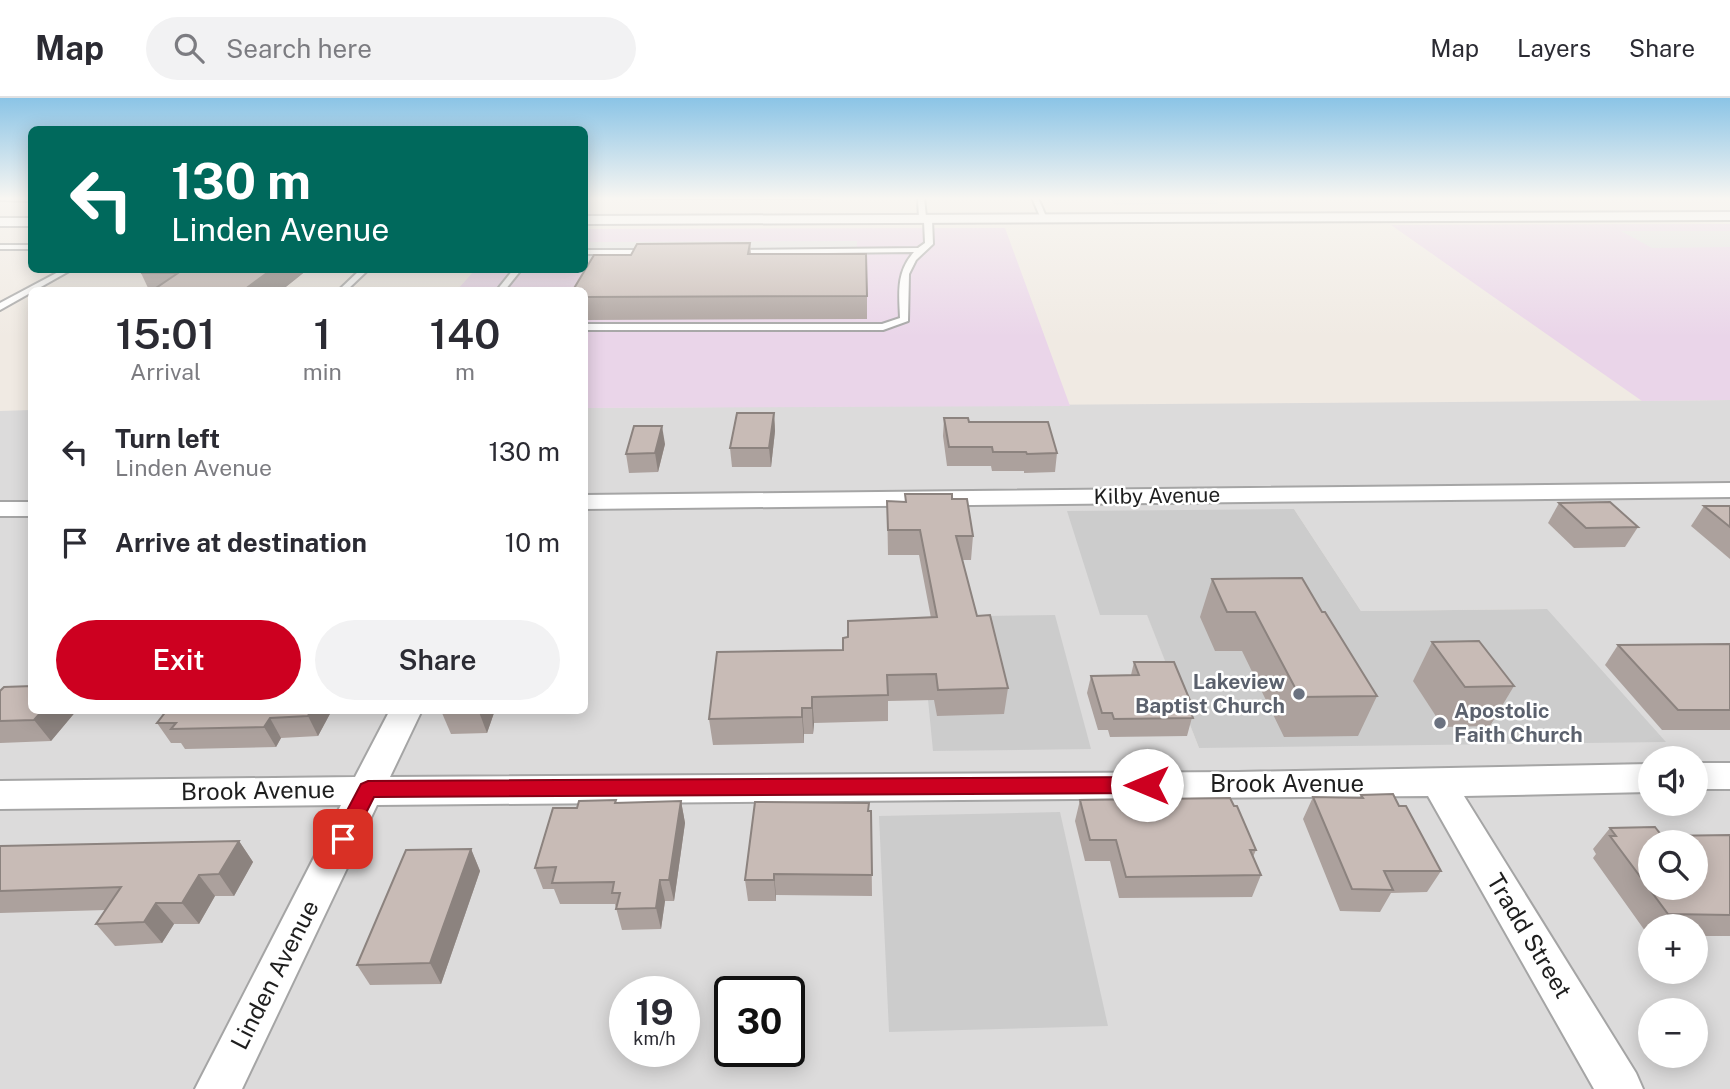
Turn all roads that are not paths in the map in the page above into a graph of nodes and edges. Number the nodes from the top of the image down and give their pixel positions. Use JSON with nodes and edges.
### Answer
{"nodes":[{"id":1,"x":929,"y":244,"type":"edge"},
{"id":2,"x":0,"y":247,"type":"edge"},
{"id":3,"x":28,"y":247,"type":"edge"},
{"id":4,"x":920,"y":250,"type":"junction"},
{"id":5,"x":588,"y":252,"type":"edge"},
{"id":6,"x":667,"y":252,"type":"edge"},
{"id":7,"x":722,"y":252,"type":"edge"},
{"id":8,"x":62,"y":273,"type":"edge"},
{"id":9,"x":362,"y":273,"type":"edge"},
{"id":10,"x":515,"y":273,"type":"edge"},
{"id":11,"x":36,"y":287,"type":"edge"},
{"id":12,"x":346,"y":287,"type":"edge"},
{"id":13,"x":503,"y":287,"type":"edge"},
{"id":14,"x":28,"y":292,"type":"edge"},
{"id":15,"x":0,"y":307,"type":"edge"},
{"id":16,"x":588,"y":327,"type":"edge"},
{"id":17,"x":1730,"y":490,"type":"edge"},
{"id":18,"x":588,"y":502,"type":"edge"},
{"id":19,"x":0,"y":509,"type":"edge"},
{"id":20,"x":28,"y":509,"type":"edge"},
{"id":21,"x":404,"y":714,"type":"edge"},
{"id":22,"x":1708,"y":776,"type":"edge"},
{"id":23,"x":1730,"y":776,"type":"edge"},
{"id":24,"x":1638,"y":778,"type":"edge"},
{"id":25,"x":1438,"y":783,"type":"junction"},
{"id":26,"x":368,"y":789,"type":"junction"},
{"id":27,"x":0,"y":794,"type":"edge"},
{"id":28,"x":218,"y":1089,"type":"edge"},
{"id":29,"x":1620,"y":1089,"type":"edge"}],
"edges":[{"from":1,"to":4,"type":"lane"},
{"from":2,"to":3,"type":"lane"},
{"from":4,"to":7,"type":"lane"},
{"from":4,"to":16,"type":"lane"},
{"from":5,"to":6,"type":"lane"},
{"from":8,"to":11,"type":"lane"},
{"from":9,"to":12,"type":"lane"},
{"from":10,"to":13,"type":"lane"},
{"from":14,"to":15,"type":"lane"},
{"from":17,"to":18,"type":"street","name":"Kilby Avenue"},
{"from":19,"to":20,"type":"street"},
{"from":21,"to":26,"type":"street","name":"Linden Avenue"},
{"from":22,"to":23,"type":"street"},
{"from":24,"to":25,"type":"street","name":"Brook Avenue"},
{"from":25,"to":26,"type":"street","name":"Brook Avenue"},
{"from":25,"to":29,"type":"street","name":"Tradd Street"},
{"from":26,"to":27,"type":"street","name":"Brook Avenue"},
{"from":26,"to":28,"type":"street","name":"Linden Avenue"}]}
